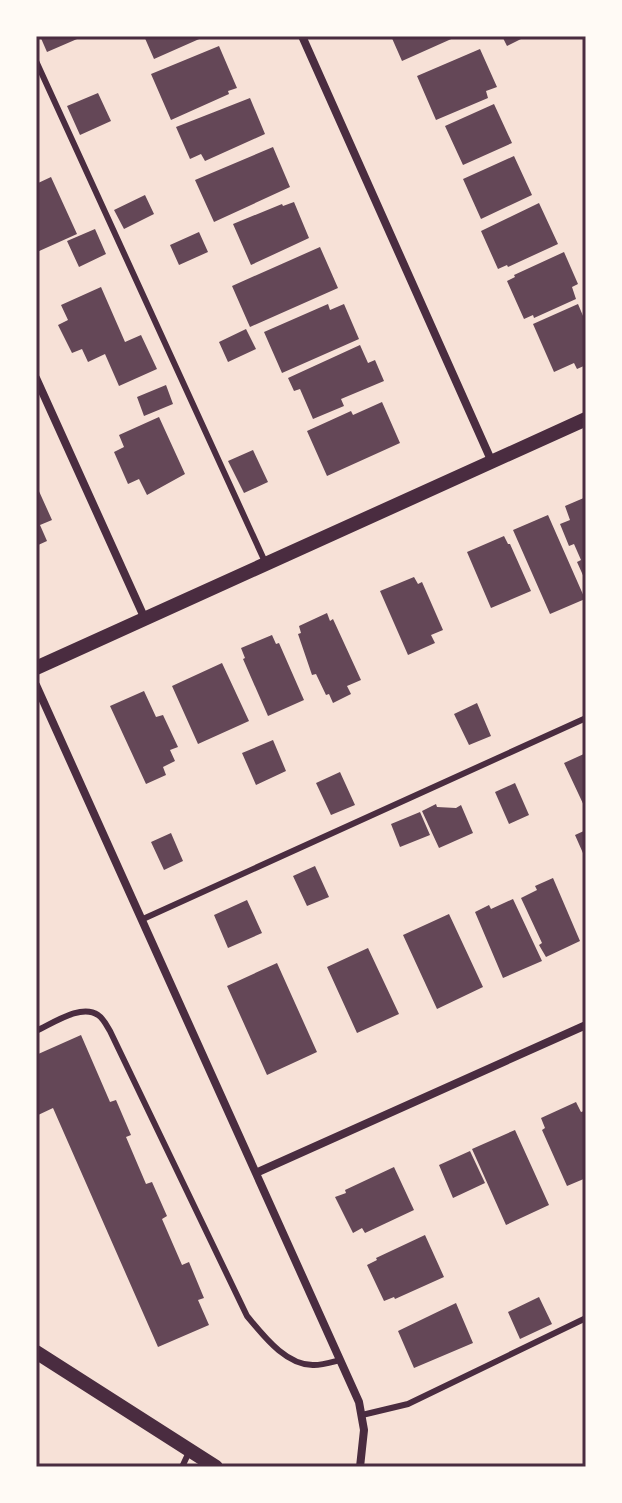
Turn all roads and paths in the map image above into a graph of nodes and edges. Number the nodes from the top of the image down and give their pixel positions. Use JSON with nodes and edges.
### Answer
{"nodes":[{"id":1,"x":302,"y":36,"type":"edge"},
{"id":2,"x":36,"y":61,"type":"edge"},
{"id":3,"x":36,"y":378,"type":"edge"},
{"id":4,"x":586,"y":419,"type":"edge"},
{"id":5,"x":492,"y":462,"type":"junction"},
{"id":6,"x":266,"y":564,"type":"junction"},
{"id":7,"x":145,"y":619,"type":"junction"},
{"id":8,"x":36,"y":668,"type":"edge"},
{"id":9,"x":36,"y":685,"type":"edge"},
{"id":10,"x":586,"y":718,"type":"edge"},
{"id":11,"x":143,"y":919,"type":"junction"},
{"id":12,"x":586,"y":1025,"type":"edge"},
{"id":13,"x":36,"y":1031,"type":"edge"},
{"id":14,"x":258,"y":1172,"type":"junction"},
{"id":15,"x":586,"y":1318,"type":"edge"},
{"id":16,"x":36,"y":1352,"type":"edge"},
{"id":17,"x":340,"y":1360,"type":"junction"},
{"id":18,"x":362,"y":1415,"type":"junction"},
{"id":19,"x":190,"y":1451,"type":"junction"},
{"id":20,"x":182,"y":1467,"type":"edge"},
{"id":21,"x":216,"y":1467,"type":"edge"},
{"id":22,"x":360,"y":1467,"type":"edge"}],
"edges":[{"from":1,"to":5,"type":"street"},
{"from":2,"to":6,"type":"lane"},
{"from":3,"to":7,"type":"street"},
{"from":4,"to":5,"type":"street"},
{"from":5,"to":6,"type":"street"},
{"from":6,"to":7,"type":"street"},
{"from":7,"to":8,"type":"street"},
{"from":9,"to":11,"type":"street"},
{"from":10,"to":11,"type":"lane"},
{"from":11,"to":14,"type":"street"},
{"from":12,"to":14,"type":"street"},
{"from":13,"to":17,"type":"lane"},
{"from":14,"to":17,"type":"street"},
{"from":15,"to":18,"type":"lane"},
{"from":16,"to":19,"type":"street"},
{"from":17,"to":18,"type":"street"},
{"from":18,"to":22,"type":"street"},
{"from":19,"to":20,"type":"lane"},
{"from":19,"to":21,"type":"street"}]}
